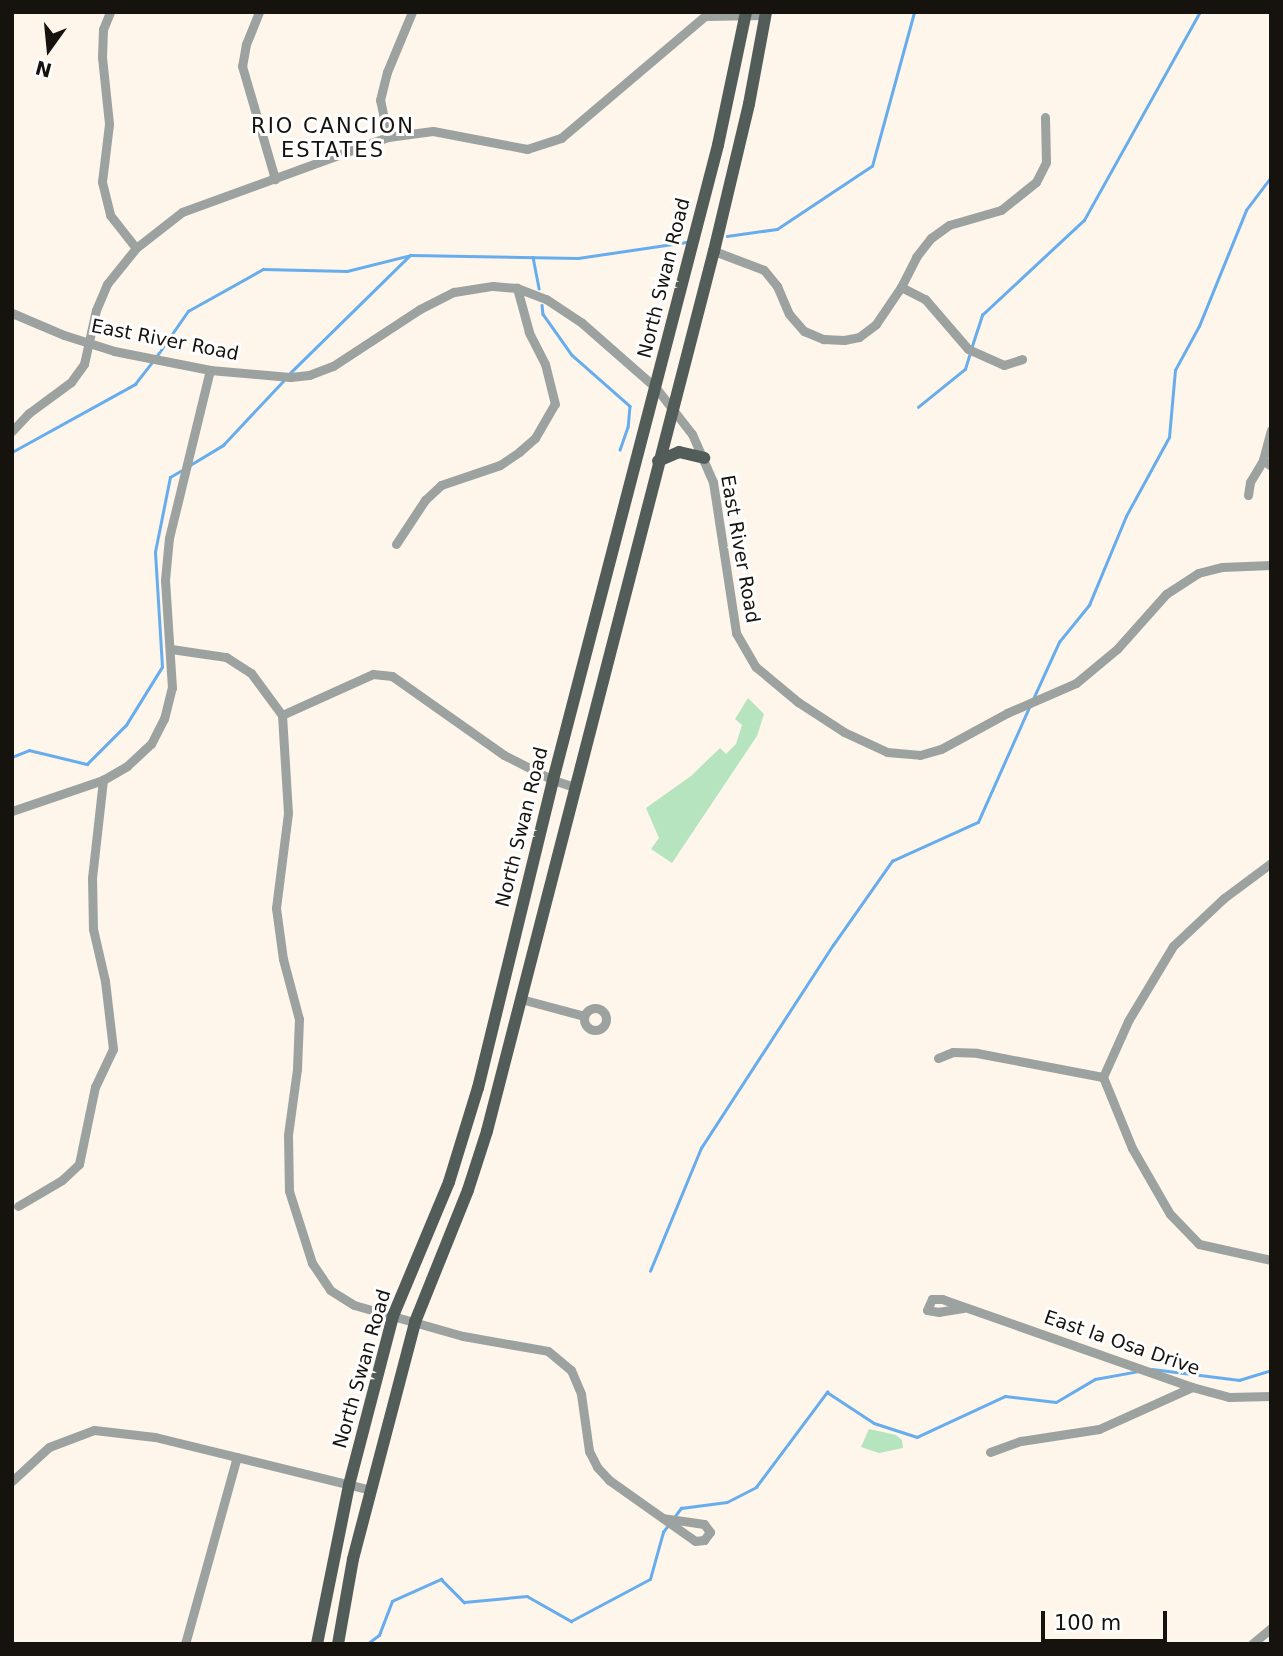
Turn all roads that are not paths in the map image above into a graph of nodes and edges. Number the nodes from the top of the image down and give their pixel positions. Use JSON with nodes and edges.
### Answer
{"nodes":[{"id":1,"x":110,"y":12,"type":"edge"},
{"id":2,"x":259,"y":12,"type":"edge"},
{"id":3,"x":412,"y":12,"type":"edge"},
{"id":4,"x":746,"y":13,"type":"edge"},
{"id":5,"x":766,"y":14,"type":"edge"},
{"id":6,"x":1045,"y":117,"type":"dead end"},
{"id":7,"x":388,"y":137,"type":"junction"},
{"id":8,"x":275,"y":179,"type":"junction"},
{"id":9,"x":136,"y":248,"type":"junction"},
{"id":10,"x":714,"y":251,"type":"junction"},
{"id":11,"x":901,"y":287,"type":"junction"},
{"id":12,"x":517,"y":288,"type":"junction"},
{"id":13,"x":12,"y":313,"type":"edge"},
{"id":14,"x":88,"y":344,"type":"junction"},
{"id":15,"x":1022,"y":359,"type":"dead end"},
{"id":16,"x":210,"y":370,"type":"junction"},
{"id":17,"x":656,"y":388,"type":"junction"},
{"id":18,"x":672,"y":408,"type":"junction"},
{"id":19,"x":1271,"y":430,"type":"edge"},
{"id":20,"x":12,"y":431,"type":"edge"},
{"id":21,"x":704,"y":458,"type":"junction"},
{"id":22,"x":658,"y":461,"type":"junction"},
{"id":23,"x":1267,"y":463,"type":"edge"},
{"id":24,"x":1248,"y":495,"type":"dead end"},
{"id":25,"x":396,"y":544,"type":"dead end"},
{"id":26,"x":1271,"y":565,"type":"edge"},
{"id":27,"x":171,"y":649,"type":"junction"},
{"id":28,"x":282,"y":715,"type":"junction"},
{"id":29,"x":103,"y":780,"type":"junction"},
{"id":30,"x":553,"y":780,"type":"junction"},
{"id":31,"x":575,"y":787,"type":"junction"},
{"id":32,"x":12,"y":811,"type":"edge"},
{"id":33,"x":1271,"y":863,"type":"edge"},
{"id":34,"x":520,"y":999,"type":"junction"},
{"id":35,"x":584,"y":1016,"type":"dead end"},
{"id":36,"x":937,"y":1058,"type":"dead end"},
{"id":37,"x":1103,"y":1077,"type":"junction"},
{"id":38,"x":18,"y":1206,"type":"dead end"},
{"id":39,"x":1271,"y":1260,"type":"edge"},
{"id":40,"x":963,"y":1308,"type":"dead end"},
{"id":41,"x":393,"y":1316,"type":"junction"},
{"id":42,"x":415,"y":1322,"type":"junction"},
{"id":43,"x":1192,"y":1387,"type":"junction"},
{"id":44,"x":1271,"y":1396,"type":"edge"},
{"id":45,"x":990,"y":1452,"type":"dead end"},
{"id":46,"x":237,"y":1457,"type":"junction"},
{"id":47,"x":12,"y":1481,"type":"edge"},
{"id":48,"x":349,"y":1485,"type":"junction"},
{"id":49,"x":370,"y":1490,"type":"junction"},
{"id":50,"x":663,"y":1518,"type":"junction"},
{"id":51,"x":1271,"y":1628,"type":"edge"},
{"id":52,"x":185,"y":1644,"type":"edge"},
{"id":53,"x":317,"y":1644,"type":"edge"},
{"id":54,"x":338,"y":1644,"type":"edge"},
{"id":55,"x":1252,"y":1644,"type":"edge"}],
"edges":[{"from":1,"to":9,"type":"street"},
{"from":2,"to":8,"type":"street"},
{"from":3,"to":7,"type":"street"},
{"from":4,"to":5,"type":"street"},
{"from":4,"to":7,"type":"street"},
{"from":4,"to":17,"type":"main road","name":"North Swan Road"},
{"from":5,"to":10,"type":"main road","name":"North Swan Road"},
{"from":6,"to":11,"type":"street"},
{"from":7,"to":8,"type":"street"},
{"from":8,"to":9,"type":"street"},
{"from":9,"to":14,"type":"street"},
{"from":10,"to":11,"type":"street"},
{"from":10,"to":18,"type":"main road","name":"North Swan Road"},
{"from":11,"to":15,"type":"street"},
{"from":12,"to":16,"type":"street","name":"East River Road"},
{"from":12,"to":17,"type":"street","name":"East River Road"},
{"from":12,"to":25,"type":"street"},
{"from":13,"to":14,"type":"street","name":"East River Road"},
{"from":14,"to":16,"type":"street","name":"East River Road"},
{"from":14,"to":20,"type":"street"},
{"from":16,"to":27,"type":"street"},
{"from":17,"to":18,"type":"street","name":"East River Road"},
{"from":17,"to":30,"type":"main road","name":"North Swan Road"},
{"from":18,"to":21,"type":"street","name":"East River Road"},
{"from":18,"to":22,"type":"main road","name":"North Swan Road"},
{"from":19,"to":23,"type":"street"},
{"from":21,"to":22,"type":"main road"},
{"from":21,"to":26,"type":"street","name":"East River Road"},
{"from":22,"to":31,"type":"main road","name":"North Swan Road"},
{"from":23,"to":24,"type":"street"},
{"from":27,"to":28,"type":"street"},
{"from":27,"to":29,"type":"street"},
{"from":28,"to":30,"type":"street"},
{"from":28,"to":41,"type":"street"},
{"from":29,"to":32,"type":"street"},
{"from":29,"to":38,"type":"street"},
{"from":30,"to":31,"type":"street"},
{"from":30,"to":41,"type":"main road","name":"North Swan Road"},
{"from":31,"to":34,"type":"main road","name":"North Swan Road"},
{"from":33,"to":37,"type":"street"},
{"from":34,"to":35,"type":"street"},
{"from":34,"to":42,"type":"main road","name":"North Swan Road"},
{"from":36,"to":37,"type":"street"},
{"from":37,"to":39,"type":"street"},
{"from":40,"to":43,"type":"street","name":"East la Osa Drive"},
{"from":41,"to":42,"type":"street"},
{"from":41,"to":48,"type":"main road","name":"North Swan Road"},
{"from":42,"to":49,"type":"main road","name":"North Swan Road"},
{"from":42,"to":50,"type":"street"},
{"from":43,"to":44,"type":"street","name":"East la Osa Drive"},
{"from":43,"to":45,"type":"street"},
{"from":46,"to":47,"type":"street"},
{"from":46,"to":48,"type":"street"},
{"from":46,"to":52,"type":"street"},
{"from":48,"to":49,"type":"street"},
{"from":48,"to":53,"type":"main road","name":"North Swan Road"},
{"from":49,"to":54,"type":"main road","name":"North Swan Road"},
{"from":50,"to":50,"type":"street"},
{"from":51,"to":55,"type":"street"}]}
